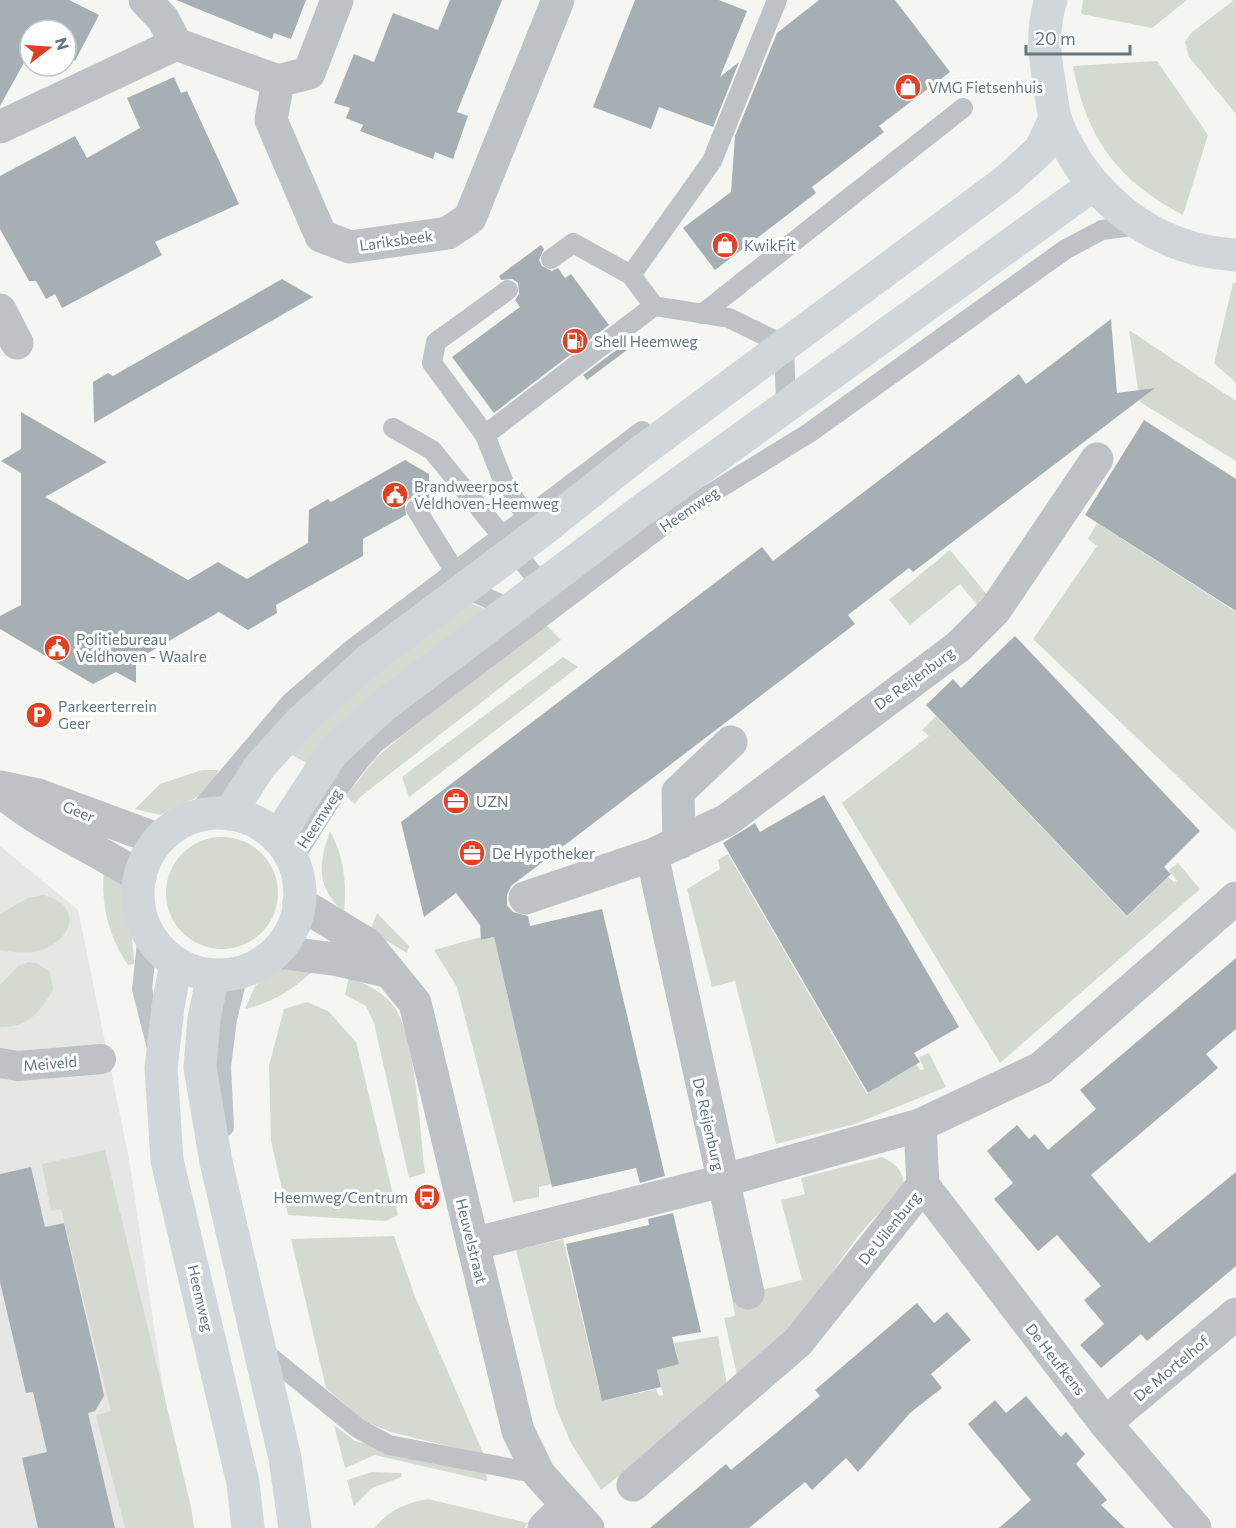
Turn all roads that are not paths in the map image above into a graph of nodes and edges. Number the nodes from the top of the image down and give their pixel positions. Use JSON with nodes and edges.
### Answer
{"nodes":[{"id":1,"x":145,"y":0,"type":"edge"},
{"id":2,"x":337,"y":0,"type":"edge"},
{"id":3,"x":558,"y":0,"type":"edge"},
{"id":4,"x":777,"y":0,"type":"edge"},
{"id":5,"x":1051,"y":0,"type":"edge"},
{"id":6,"x":176,"y":44,"type":"junction"},
{"id":7,"x":278,"y":81,"type":"junction"},
{"id":8,"x":963,"y":108,"type":"dead end"},
{"id":9,"x":1055,"y":119,"type":"junction"},
{"id":10,"x":0,"y":127,"type":"edge"},
{"id":11,"x":1093,"y":185,"type":"junction"},
{"id":12,"x":1146,"y":229,"type":"junction"},
{"id":13,"x":1236,"y":255,"type":"edge"},
{"id":14,"x":551,"y":259,"type":"dead end"},
{"id":15,"x":631,"y":275,"type":"junction"},
{"id":16,"x":508,"y":290,"type":"dead end"},
{"id":17,"x":654,"y":306,"type":"junction"},
{"id":18,"x":0,"y":310,"type":"edge"},
{"id":19,"x":702,"y":314,"type":"junction"},
{"id":20,"x":17,"y":343,"type":"dead end"},
{"id":21,"x":784,"y":345,"type":"junction"},
{"id":22,"x":786,"y":404,"type":"junction"},
{"id":23,"x":393,"y":428,"type":"dead end"},
{"id":24,"x":485,"y":435,"type":"junction"},
{"id":25,"x":1097,"y":459,"type":"dead end"},
{"id":26,"x":416,"y":509,"type":"dead end"},
{"id":27,"x":521,"y":534,"type":"junction"},
{"id":28,"x":460,"y":581,"type":"junction"},
{"id":29,"x":542,"y":585,"type":"junction"},
{"id":30,"x":511,"y":609,"type":"junction"},
{"id":31,"x":731,"y":742,"type":"dead end"},
{"id":32,"x":0,"y":789,"type":"edge"},
{"id":33,"x":229,"y":814,"type":"junction"},
{"id":34,"x":194,"y":817,"type":"junction"},
{"id":35,"x":157,"y":839,"type":"junction"},
{"id":36,"x":285,"y":849,"type":"junction"},
{"id":37,"x":665,"y":849,"type":"junction"},
{"id":38,"x":140,"y":877,"type":"junction"},
{"id":39,"x":525,"y":898,"type":"dead end"},
{"id":40,"x":1236,"y":898,"type":"edge"},
{"id":41,"x":299,"y":903,"type":"junction"},
{"id":42,"x":148,"y":934,"type":"junction"},
{"id":43,"x":277,"y":952,"type":"junction"},
{"id":44,"x":176,"y":963,"type":"junction"},
{"id":45,"x":390,"y":972,"type":"junction"},
{"id":46,"x":226,"y":975,"type":"junction"},
{"id":47,"x":101,"y":1059,"type":"dead end"},
{"id":48,"x":0,"y":1064,"type":"edge"},
{"id":49,"x":161,"y":1068,"type":"junction"},
{"id":50,"x":920,"y":1125,"type":"junction"},
{"id":51,"x":722,"y":1181,"type":"junction"},
{"id":52,"x":923,"y":1185,"type":"junction"},
{"id":53,"x":473,"y":1244,"type":"junction"},
{"id":54,"x":748,"y":1293,"type":"dead end"},
{"id":55,"x":1236,"y":1314,"type":"edge"},
{"id":56,"x":259,"y":1348,"type":"junction"},
{"id":57,"x":1105,"y":1422,"type":"junction"},
{"id":58,"x":539,"y":1474,"type":"junction"},
{"id":59,"x":633,"y":1485,"type":"dead end"},
{"id":60,"x":566,"y":1521,"type":"edge"},
{"id":61,"x":248,"y":1528,"type":"edge"},
{"id":62,"x":295,"y":1528,"type":"edge"},
{"id":63,"x":1195,"y":1528,"type":"edge"}],
"edges":[{"from":1,"to":6,"type":"street"},
{"from":2,"to":7,"type":"street"},
{"from":3,"to":7,"type":"street","name":"Lariksbeek"},
{"from":4,"to":15,"type":"lane"},
{"from":5,"to":9,"type":"main road"},
{"from":6,"to":7,"type":"street"},
{"from":6,"to":10,"type":"street"},
{"from":8,"to":19,"type":"lane"},
{"from":9,"to":11,"type":"main road"},
{"from":9,"to":21,"type":"main road"},
{"from":11,"to":12,"type":"main road"},
{"from":11,"to":22,"type":"main road","name":"Heemweg"},
{"from":12,"to":13,"type":"main road"},
{"from":12,"to":36,"type":"lane","name":"Heemweg"},
{"from":14,"to":15,"type":"lane"},
{"from":15,"to":17,"type":"lane"},
{"from":16,"to":24,"type":"lane"},
{"from":17,"to":19,"type":"lane"},
{"from":17,"to":24,"type":"lane"},
{"from":18,"to":20,"type":"street"},
{"from":19,"to":21,"type":"lane"},
{"from":21,"to":22,"type":"lane"},
{"from":21,"to":27,"type":"main road"},
{"from":22,"to":29,"type":"main road","name":"Heemweg"},
{"from":23,"to":27,"type":"lane"},
{"from":24,"to":27,"type":"lane"},
{"from":25,"to":37,"type":"street","name":"De Reijenburg"},
{"from":26,"to":28,"type":"lane"},
{"from":27,"to":28,"type":"main road"},
{"from":27,"to":29,"type":"lane"},
{"from":28,"to":30,"type":"lane"},
{"from":28,"to":33,"type":"main road"},
{"from":28,"to":34,"type":"lane"},
{"from":29,"to":30,"type":"main road","name":"Heemweg"},
{"from":30,"to":36,"type":"main road","name":"Heemweg"},
{"from":31,"to":37,"type":"street","name":"De Reijenburg"},
{"from":32,"to":35,"type":"street","name":"Geer"},
{"from":32,"to":38,"type":"street","name":"Geer"},
{"from":33,"to":34,"type":"main road"},
{"from":33,"to":36,"type":"main road"},
{"from":34,"to":35,"type":"main road"},
{"from":35,"to":38,"type":"main road"},
{"from":36,"to":41,"type":"main road"},
{"from":37,"to":39,"type":"street","name":"De Reijenburg"},
{"from":37,"to":51,"type":"street","name":"De Reijenburg"},
{"from":38,"to":42,"type":"main road"},
{"from":40,"to":50,"type":"street"},
{"from":41,"to":43,"type":"main road"},
{"from":41,"to":45,"type":"street","name":"Heuvelstraat"},
{"from":42,"to":44,"type":"main road"},
{"from":42,"to":49,"type":"lane","name":"Heemweg"},
{"from":43,"to":45,"type":"street"},
{"from":43,"to":46,"type":"main road"},
{"from":44,"to":46,"type":"main road"},
{"from":44,"to":49,"type":"main road","name":"Heemweg"},
{"from":45,"to":53,"type":"street","name":"Heuvelstraat"},
{"from":46,"to":56,"type":"main road"},
{"from":47,"to":48,"type":"street","name":"Meiveld"},
{"from":49,"to":61,"type":"main road","name":"Heemweg"},
{"from":50,"to":51,"type":"street","name":"De Reijenburg"},
{"from":50,"to":52,"type":"street","name":"De Uilenburg"},
{"from":51,"to":53,"type":"street","name":"De Reijenburg"},
{"from":51,"to":54,"type":"street","name":"De Reijenburg"},
{"from":52,"to":57,"type":"street","name":"De Heufkens"},
{"from":52,"to":59,"type":"street","name":"De Uilenburg"},
{"from":53,"to":58,"type":"street","name":"Heuvelstraat"},
{"from":55,"to":57,"type":"street","name":"De Mortelhof"},
{"from":56,"to":58,"type":"lane"},
{"from":56,"to":62,"type":"main road"},
{"from":57,"to":63,"type":"street","name":"De Heufkens"},
{"from":58,"to":60,"type":"street","name":"Heuvelstraat"}]}
